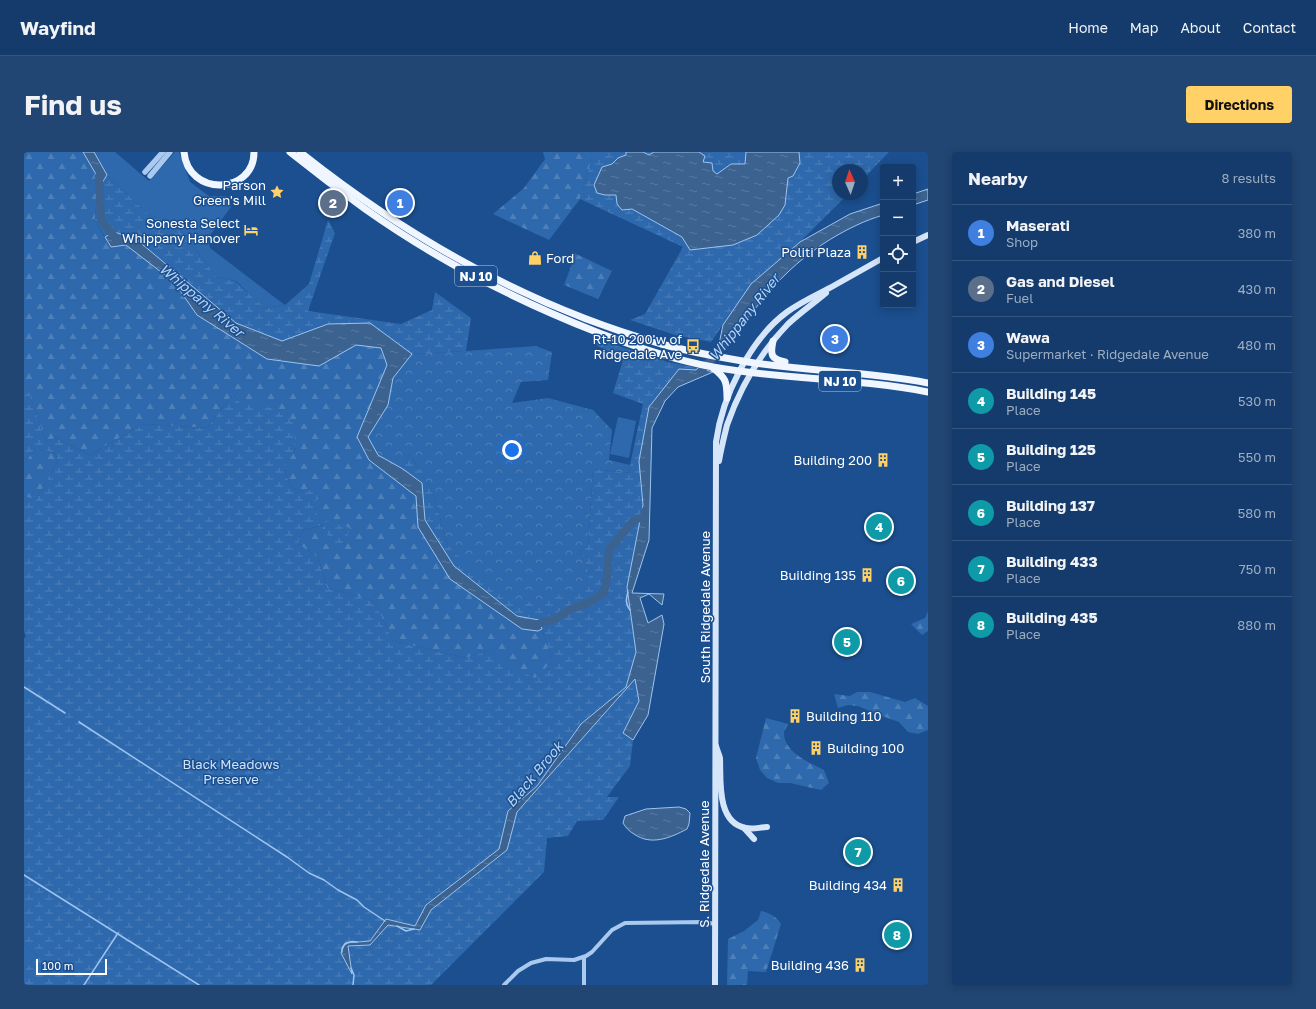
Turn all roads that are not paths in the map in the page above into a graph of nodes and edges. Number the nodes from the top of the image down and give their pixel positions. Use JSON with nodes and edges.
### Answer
{"nodes":[{"id":1,"x":163,"y":152,"type":"edge"},
{"id":2,"x":170,"y":152,"type":"edge"},
{"id":3,"x":184,"y":152,"type":"edge"},
{"id":4,"x":254,"y":152,"type":"edge"},
{"id":5,"x":290,"y":152,"type":"edge"},
{"id":6,"x":300,"y":152,"type":"edge"},
{"id":7,"x":928,"y":235,"type":"edge"},
{"id":8,"x":916,"y":241,"type":"edge"},
{"id":9,"x":880,"y":260,"type":"edge"},
{"id":10,"x":835,"y":286,"type":"junction"},
{"id":11,"x":773,"y":341,"type":"junction"},
{"id":12,"x":744,"y":362,"type":"junction"},
{"id":13,"x":756,"y":363,"type":"junction"},
{"id":14,"x":711,"y":367,"type":"junction"},
{"id":15,"x":798,"y":368,"type":"junction"},
{"id":16,"x":740,"y":371,"type":"junction"},
{"id":17,"x":751,"y":373,"type":"junction"},
{"id":18,"x":928,"y":383,"type":"edge"},
{"id":19,"x":928,"y":392,"type":"edge"},
{"id":20,"x":727,"y":398,"type":"junction"},
{"id":21,"x":716,"y":472,"type":"junction"},
{"id":22,"x":714,"y":743,"type":"junction"},
{"id":23,"x":767,"y":827,"type":"dead end"},
{"id":24,"x":744,"y":828,"type":"junction"},
{"id":25,"x":754,"y":839,"type":"dead end"},
{"id":26,"x":715,"y":924,"type":"junction"},
{"id":27,"x":584,"y":957,"type":"junction"},
{"id":28,"x":504,"y":985,"type":"edge"},
{"id":29,"x":584,"y":985,"type":"edge"},
{"id":30,"x":715,"y":985,"type":"edge"}],
"edges":[{"from":1,"to":2,"type":"street"},
{"from":3,"to":4,"type":"main road"},
{"from":5,"to":14,"type":"main road","number":"NJ 10"},
{"from":6,"to":12,"type":"main road","number":"NJ 10"},
{"from":7,"to":8,"type":"main road"},
{"from":9,"to":10,"type":"main road"},
{"from":10,"to":11,"type":"main road","name":"South Ridgedale Avenue"},
{"from":10,"to":12,"type":"main road","name":"South Ridgedale Avenue"},
{"from":11,"to":13,"type":"main road","name":"South Ridgedale Avenue"},
{"from":11,"to":15,"type":"main road"},
{"from":12,"to":13,"type":"main road","number":"NJ 10"},
{"from":12,"to":16,"type":"main road","name":"South Ridgedale Avenue"},
{"from":13,"to":15,"type":"main road","number":"NJ 10"},
{"from":13,"to":17,"type":"main road","name":"South Ridgedale Avenue"},
{"from":14,"to":16,"type":"main road","number":"NJ 10"},
{"from":14,"to":20,"type":"main road"},
{"from":15,"to":18,"type":"main road","number":"NJ 10"},
{"from":16,"to":17,"type":"main road","number":"NJ 10"},
{"from":16,"to":20,"type":"main road","name":"South Ridgedale Avenue"},
{"from":17,"to":19,"type":"main road","number":"NJ 10"},
{"from":17,"to":21,"type":"main road","name":"South Ridgedale Avenue"},
{"from":20,"to":21,"type":"main road","name":"South Ridgedale Avenue"},
{"from":21,"to":22,"type":"main road","name":"South Ridgedale Avenue"},
{"from":22,"to":24,"type":"main road"},
{"from":22,"to":26,"type":"main road","name":"S. Ridgedale Avenue"},
{"from":23,"to":24,"type":"main road"},
{"from":24,"to":25,"type":"main road"},
{"from":26,"to":27,"type":"street"},
{"from":26,"to":30,"type":"main road","name":"S. Ridgedale Avenue"},
{"from":27,"to":28,"type":"street"},
{"from":27,"to":29,"type":"street"}]}
